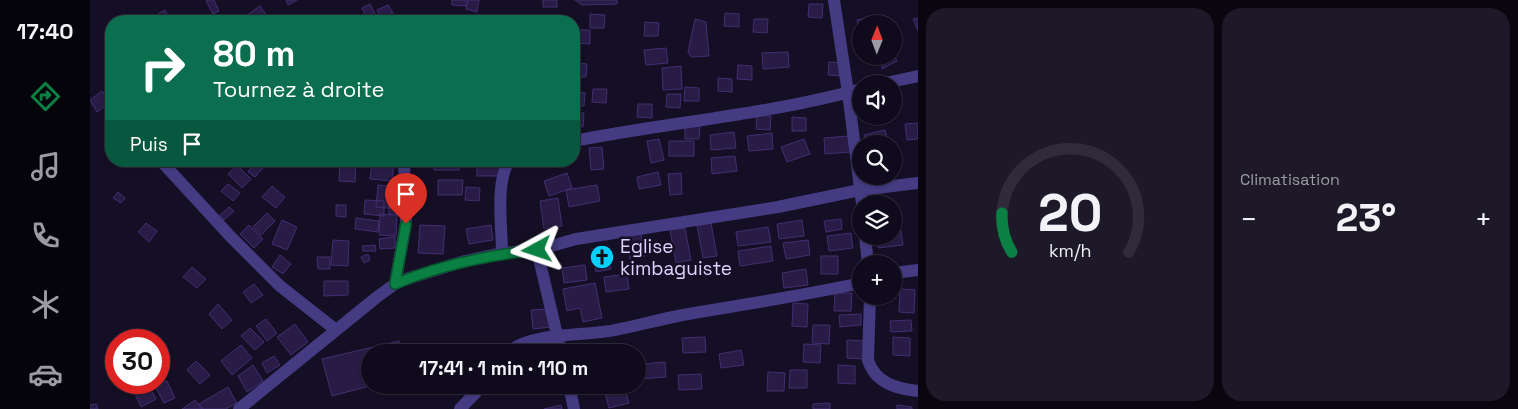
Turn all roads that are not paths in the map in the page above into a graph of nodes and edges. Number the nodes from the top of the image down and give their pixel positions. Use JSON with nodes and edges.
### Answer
{"nodes":[{"id":1,"x":834,"y":0,"type":"edge"},
{"id":2,"x":918,"y":76,"type":"edge"},
{"id":3,"x":902,"y":79,"type":"edge"},
{"id":4,"x":852,"y":92,"type":"edge"},
{"id":5,"x":848,"y":93,"type":"junction"},
{"id":6,"x":580,"y":141,"type":"edge"},
{"id":7,"x":167,"y":167,"type":"edge"},
{"id":8,"x":404,"y":167,"type":"edge"},
{"id":9,"x":506,"y":167,"type":"edge"},
{"id":10,"x":918,"y":183,"type":"edge"},
{"id":11,"x":860,"y":190,"type":"junction"},
{"id":12,"x":861,"y":195,"type":"edge"},
{"id":13,"x":537,"y":250,"type":"junction"},
{"id":14,"x":502,"y":253,"type":"junction"},
{"id":15,"x":918,"y":270,"type":"edge"},
{"id":16,"x":902,"y":272,"type":"edge"},
{"id":17,"x":395,"y":284,"type":"junction"},
{"id":18,"x":852,"y":285,"type":"edge"},
{"id":19,"x":870,"y":305,"type":"edge"},
{"id":20,"x":336,"y":330,"type":"junction"},
{"id":21,"x":557,"y":338,"type":"junction"},
{"id":22,"x":527,"y":344,"type":"edge"},
{"id":23,"x":559,"y":344,"type":"edge"},
{"id":24,"x":918,"y":391,"type":"edge"},
{"id":25,"x":474,"y":394,"type":"edge"},
{"id":26,"x":571,"y":394,"type":"edge"},
{"id":27,"x":239,"y":409,"type":"edge"},
{"id":28,"x":460,"y":409,"type":"edge"},
{"id":29,"x":574,"y":409,"type":"edge"}],
"edges":[{"from":1,"to":5,"type":"street"},
{"from":2,"to":3,"type":"street"},
{"from":4,"to":5,"type":"street"},
{"from":5,"to":6,"type":"street"},
{"from":5,"to":11,"type":"street"},
{"from":7,"to":20,"type":"street"},
{"from":8,"to":17,"type":"street"},
{"from":9,"to":14,"type":"street"},
{"from":10,"to":11,"type":"street"},
{"from":11,"to":12,"type":"street"},
{"from":11,"to":13,"type":"street"},
{"from":13,"to":14,"type":"street"},
{"from":13,"to":21,"type":"street"},
{"from":14,"to":17,"type":"street"},
{"from":15,"to":16,"type":"street"},
{"from":17,"to":20,"type":"street"},
{"from":18,"to":21,"type":"street"},
{"from":19,"to":24,"type":"street"},
{"from":20,"to":27,"type":"street"},
{"from":21,"to":22,"type":"street"},
{"from":21,"to":23,"type":"street"},
{"from":25,"to":28,"type":"street"},
{"from":26,"to":29,"type":"street"}]}
